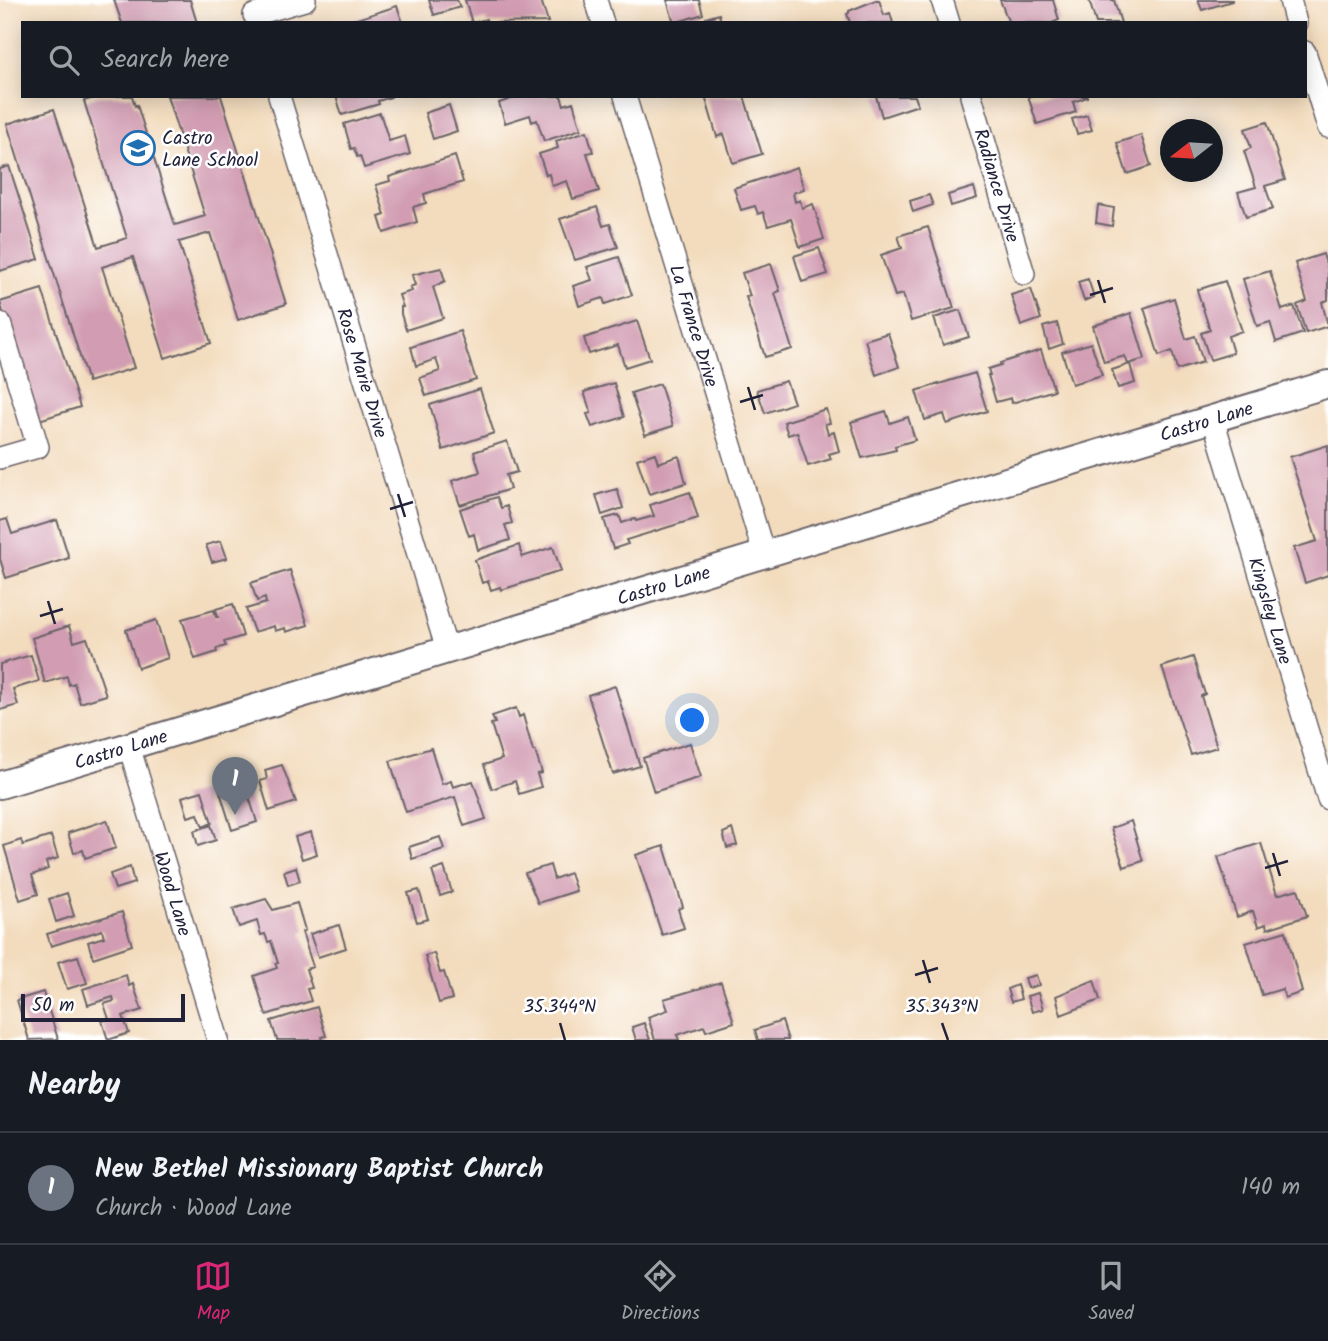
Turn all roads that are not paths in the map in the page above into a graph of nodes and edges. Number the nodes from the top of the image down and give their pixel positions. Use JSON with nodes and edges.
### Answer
{"nodes":[{"id":1,"x":305,"y":0,"type":"edge"},
{"id":2,"x":596,"y":0,"type":"edge"},
{"id":3,"x":942,"y":0,"type":"edge"},
{"id":4,"x":1290,"y":0,"type":"edge"},
{"id":5,"x":253,"y":13,"type":"edge"},
{"id":6,"x":602,"y":21,"type":"edge"},
{"id":7,"x":948,"y":21,"type":"edge"},
{"id":8,"x":1295,"y":21,"type":"edge"},
{"id":9,"x":1307,"y":59,"type":"edge"},
{"id":10,"x":280,"y":98,"type":"edge"},
{"id":11,"x":626,"y":98,"type":"edge"},
{"id":12,"x":972,"y":98,"type":"edge"},
{"id":13,"x":1328,"y":127,"type":"edge"},
{"id":14,"x":1024,"y":274,"type":"dead end"},
{"id":15,"x":0,"y":323,"type":"edge"},
{"id":16,"x":1328,"y":384,"type":"edge"},
{"id":17,"x":1213,"y":419,"type":"junction"},
{"id":18,"x":0,"y":458,"type":"edge"},
{"id":19,"x":764,"y":554,"type":"junction"},
{"id":20,"x":447,"y":650,"type":"junction"},
{"id":21,"x":129,"y":746,"type":"junction"},
{"id":22,"x":0,"y":785,"type":"edge"},
{"id":23,"x":1328,"y":799,"type":"edge"},
{"id":24,"x":218,"y":1040,"type":"edge"}],
"edges":[{"from":1,"to":5,"type":"street"},
{"from":2,"to":6,"type":"street"},
{"from":3,"to":7,"type":"street"},
{"from":4,"to":8,"type":"street"},
{"from":9,"to":13,"type":"street"},
{"from":10,"to":20,"type":"street","name":"Rose Marie Drive"},
{"from":11,"to":19,"type":"street","name":"La France Drive"},
{"from":12,"to":14,"type":"street","name":"Radiance Drive"},
{"from":15,"to":18,"type":"street"},
{"from":16,"to":17,"type":"street","name":"Castro Lane"},
{"from":17,"to":19,"type":"street","name":"Castro Lane"},
{"from":17,"to":23,"type":"street","name":"Kingsley Lane"},
{"from":19,"to":20,"type":"street","name":"Castro Lane"},
{"from":20,"to":21,"type":"street","name":"Castro Lane"},
{"from":21,"to":22,"type":"street","name":"Castro Lane"},
{"from":21,"to":24,"type":"street","name":"Wood Lane"}]}
